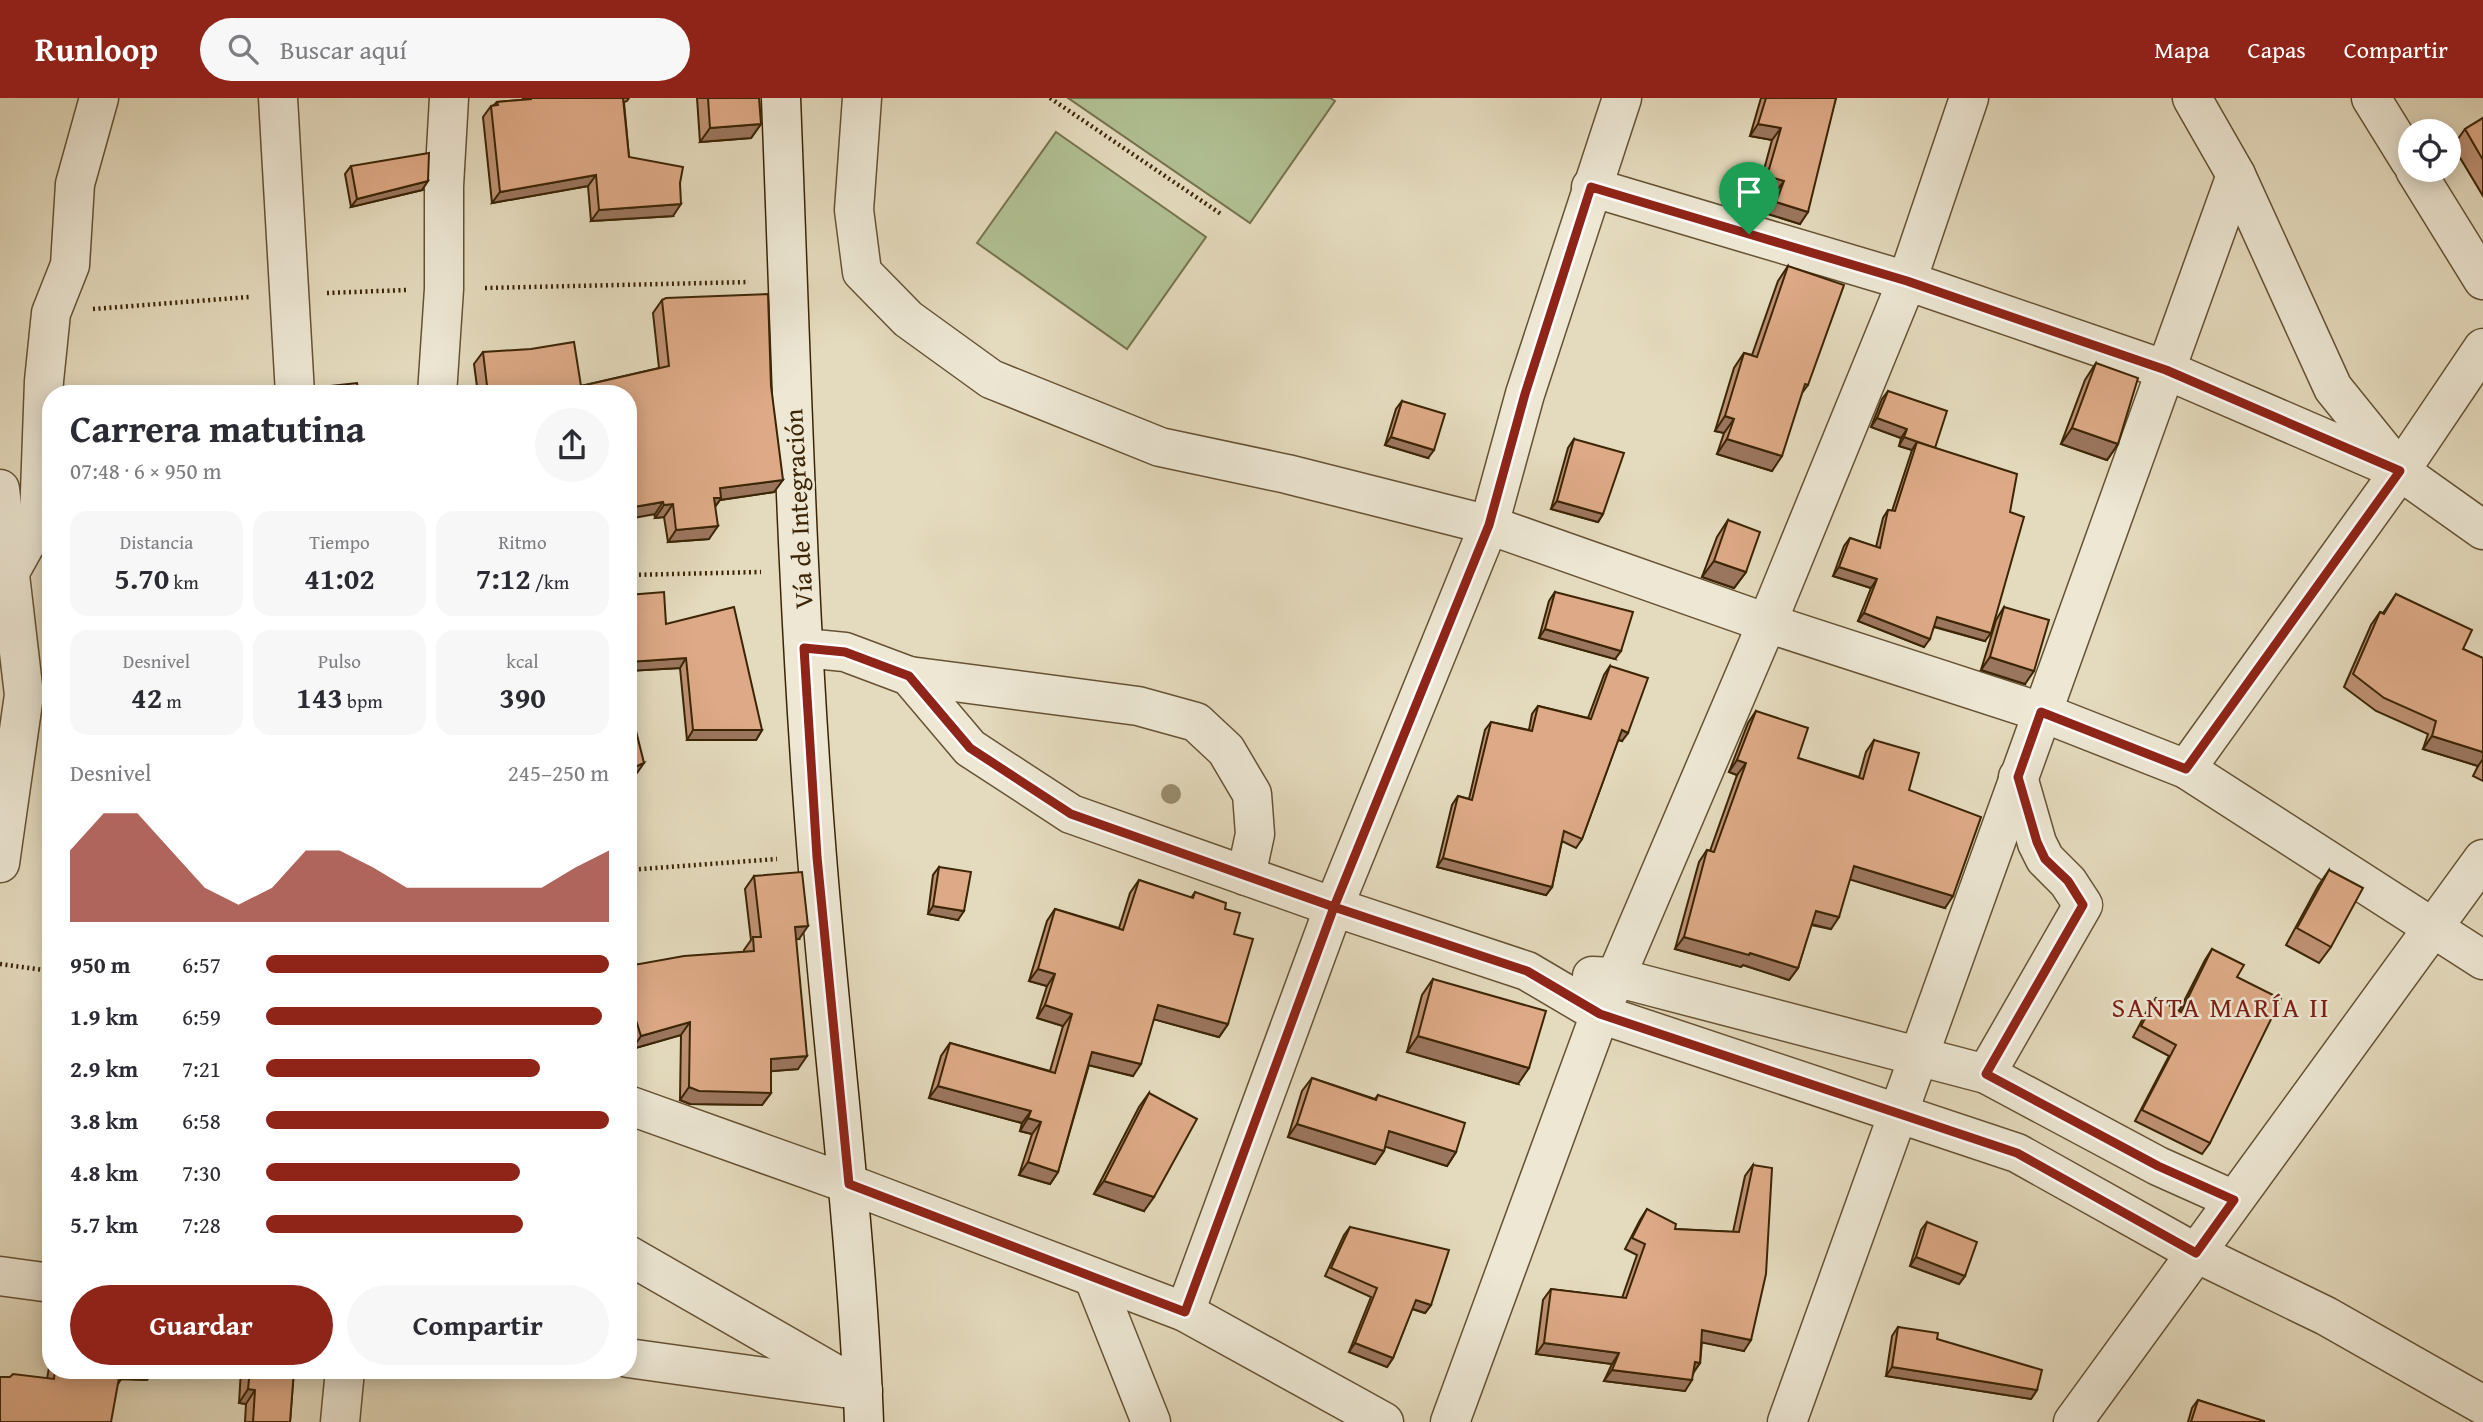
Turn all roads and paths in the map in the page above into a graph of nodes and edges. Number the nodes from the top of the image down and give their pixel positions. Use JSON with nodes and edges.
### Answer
{"nodes":[{"id":1,"x":99,"y":98,"type":"edge"},
{"id":2,"x":278,"y":98,"type":"edge"},
{"id":3,"x":449,"y":98,"type":"edge"},
{"id":4,"x":781,"y":98,"type":"edge"},
{"id":5,"x":862,"y":98,"type":"edge"},
{"id":6,"x":1050,"y":98,"type":"edge"},
{"id":7,"x":1622,"y":98,"type":"edge"},
{"id":8,"x":1969,"y":98,"type":"edge"},
{"id":9,"x":2192,"y":98,"type":"edge"},
{"id":10,"x":2371,"y":98,"type":"edge"},
{"id":11,"x":2398,"y":142,"type":"edge"},
{"id":12,"x":2236,"y":175,"type":"junction"},
{"id":13,"x":2422,"y":182,"type":"edge"},
{"id":14,"x":1591,"y":187,"type":"junction"},
{"id":15,"x":1221,"y":214,"type":"dead end"},
{"id":16,"x":2483,"y":280,"type":"edge"},
{"id":17,"x":1907,"y":281,"type":"junction"},
{"id":18,"x":2483,"y":348,"type":"edge"},
{"id":19,"x":2166,"y":370,"type":"junction"},
{"id":20,"x":44,"y":385,"type":"edge"},
{"id":21,"x":294,"y":385,"type":"edge"},
{"id":22,"x":438,"y":385,"type":"edge"},
{"id":23,"x":42,"y":437,"type":"edge"},
{"id":24,"x":2400,"y":471,"type":"junction"},
{"id":25,"x":0,"y":489,"type":"edge"},
{"id":26,"x":1489,"y":525,"type":"junction"},
{"id":27,"x":2483,"y":530,"type":"edge"},
{"id":28,"x":800,"y":570,"type":"junction"},
{"id":29,"x":10,"y":572,"type":"junction"},
{"id":30,"x":637,"y":575,"type":"edge"},
{"id":31,"x":1768,"y":623,"type":"junction"},
{"id":32,"x":804,"y":648,"type":"junction"},
{"id":33,"x":10,"y":656,"type":"edge"},
{"id":34,"x":909,"y":676,"type":"junction"},
{"id":35,"x":2041,"y":712,"type":"junction"},
{"id":36,"x":2186,"y":769,"type":"junction"},
{"id":37,"x":2018,"y":777,"type":"junction"},
{"id":38,"x":817,"y":857,"type":"junction"},
{"id":39,"x":2483,"y":859,"type":"edge"},
{"id":40,"x":0,"y":863,"type":"edge"},
{"id":41,"x":637,"y":869,"type":"edge"},
{"id":42,"x":1246,"y":876,"type":"junction"},
{"id":43,"x":1334,"y":907,"type":"junction"},
{"id":44,"x":2433,"y":927,"type":"junction"},
{"id":45,"x":2483,"y":960,"type":"edge"},
{"id":46,"x":0,"y":964,"type":"edge"},
{"id":47,"x":42,"y":970,"type":"edge"},
{"id":48,"x":1527,"y":971,"type":"junction"},
{"id":49,"x":1615,"y":977,"type":"junction"},
{"id":50,"x":1600,"y":1014,"type":"junction"},
{"id":51,"x":1919,"y":1054,"type":"junction"},
{"id":52,"x":1986,"y":1074,"type":"junction"},
{"id":53,"x":637,"y":1108,"type":"edge"},
{"id":54,"x":1896,"y":1114,"type":"junction"},
{"id":55,"x":849,"y":1184,"type":"junction"},
{"id":56,"x":2234,"y":1200,"type":"junction"},
{"id":57,"x":2196,"y":1253,"type":"junction"},
{"id":58,"x":637,"y":1261,"type":"edge"},
{"id":59,"x":0,"y":1276,"type":"edge"},
{"id":60,"x":1094,"y":1279,"type":"junction"},
{"id":61,"x":42,"y":1282,"type":"edge"},
{"id":62,"x":1185,"y":1312,"type":"junction"},
{"id":63,"x":637,"y":1361,"type":"edge"},
{"id":64,"x":344,"y":1379,"type":"edge"},
{"id":65,"x":2482,"y":1401,"type":"edge"},
{"id":66,"x":863,"y":1406,"type":"edge"},
{"id":67,"x":340,"y":1422,"type":"edge"},
{"id":68,"x":1151,"y":1422,"type":"edge"},
{"id":69,"x":1384,"y":1422,"type":"edge"},
{"id":70,"x":1450,"y":1422,"type":"edge"},
{"id":71,"x":1787,"y":1422,"type":"edge"},
{"id":72,"x":2073,"y":1422,"type":"edge"}],
"edges":[{"from":1,"to":20,"type":"street"},
{"from":2,"to":21,"type":"street"},
{"from":3,"to":22,"type":"street"},
{"from":4,"to":28,"type":"street","name":"Vía de Integración"},
{"from":5,"to":26,"type":"street"},
{"from":6,"to":15,"type":"path"},
{"from":7,"to":14,"type":"street"},
{"from":8,"to":17,"type":"street"},
{"from":9,"to":12,"type":"street"},
{"from":10,"to":11,"type":"street"},
{"from":12,"to":19,"type":"street"},
{"from":12,"to":24,"type":"street"},
{"from":13,"to":16,"type":"street"},
{"from":14,"to":17,"type":"street"},
{"from":14,"to":26,"type":"street"},
{"from":17,"to":19,"type":"street"},
{"from":17,"to":31,"type":"street"},
{"from":18,"to":24,"type":"street"},
{"from":19,"to":24,"type":"street"},
{"from":19,"to":35,"type":"street"},
{"from":23,"to":29,"type":"street"},
{"from":24,"to":27,"type":"street"},
{"from":24,"to":36,"type":"street"},
{"from":25,"to":29,"type":"street"},
{"from":26,"to":31,"type":"street"},
{"from":26,"to":43,"type":"street"},
{"from":28,"to":30,"type":"path"},
{"from":28,"to":32,"type":"street","name":"Vía de Integración"},
{"from":29,"to":33,"type":"street"},
{"from":31,"to":35,"type":"street"},
{"from":31,"to":49,"type":"street"},
{"from":32,"to":34,"type":"street"},
{"from":32,"to":38,"type":"street","name":"Vía de Integración"},
{"from":33,"to":40,"type":"street"},
{"from":34,"to":42,"type":"street"},
{"from":34,"to":42,"type":"street"},
{"from":35,"to":36,"type":"street"},
{"from":35,"to":37,"type":"street"},
{"from":36,"to":44,"type":"street"},
{"from":37,"to":51,"type":"street"},
{"from":37,"to":52,"type":"street"},
{"from":38,"to":41,"type":"path"},
{"from":38,"to":55,"type":"street","name":"Vía de Integración"},
{"from":39,"to":44,"type":"street"},
{"from":42,"to":43,"type":"street"},
{"from":43,"to":48,"type":"street"},
{"from":43,"to":62,"type":"street"},
{"from":44,"to":45,"type":"street"},
{"from":44,"to":56,"type":"street"},
{"from":46,"to":47,"type":"path"},
{"from":48,"to":49,"type":"street"},
{"from":48,"to":50,"type":"street"},
{"from":49,"to":50,"type":"street"},
{"from":49,"to":51,"type":"street"},
{"from":50,"to":54,"type":"street"},
{"from":50,"to":70,"type":"street"},
{"from":51,"to":52,"type":"street"},
{"from":51,"to":54,"type":"street"},
{"from":52,"to":56,"type":"street"},
{"from":53,"to":55,"type":"street"},
{"from":54,"to":57,"type":"street"},
{"from":54,"to":71,"type":"street"},
{"from":55,"to":60,"type":"street"},
{"from":55,"to":66,"type":"street","name":"Vía de Integración"},
{"from":56,"to":57,"type":"street"},
{"from":57,"to":65,"type":"street"},
{"from":57,"to":72,"type":"street"},
{"from":58,"to":66,"type":"street"},
{"from":59,"to":61,"type":"street"},
{"from":60,"to":62,"type":"street"},
{"from":60,"to":68,"type":"street"},
{"from":62,"to":69,"type":"street"},
{"from":63,"to":66,"type":"street"},
{"from":64,"to":67,"type":"street"}]}
